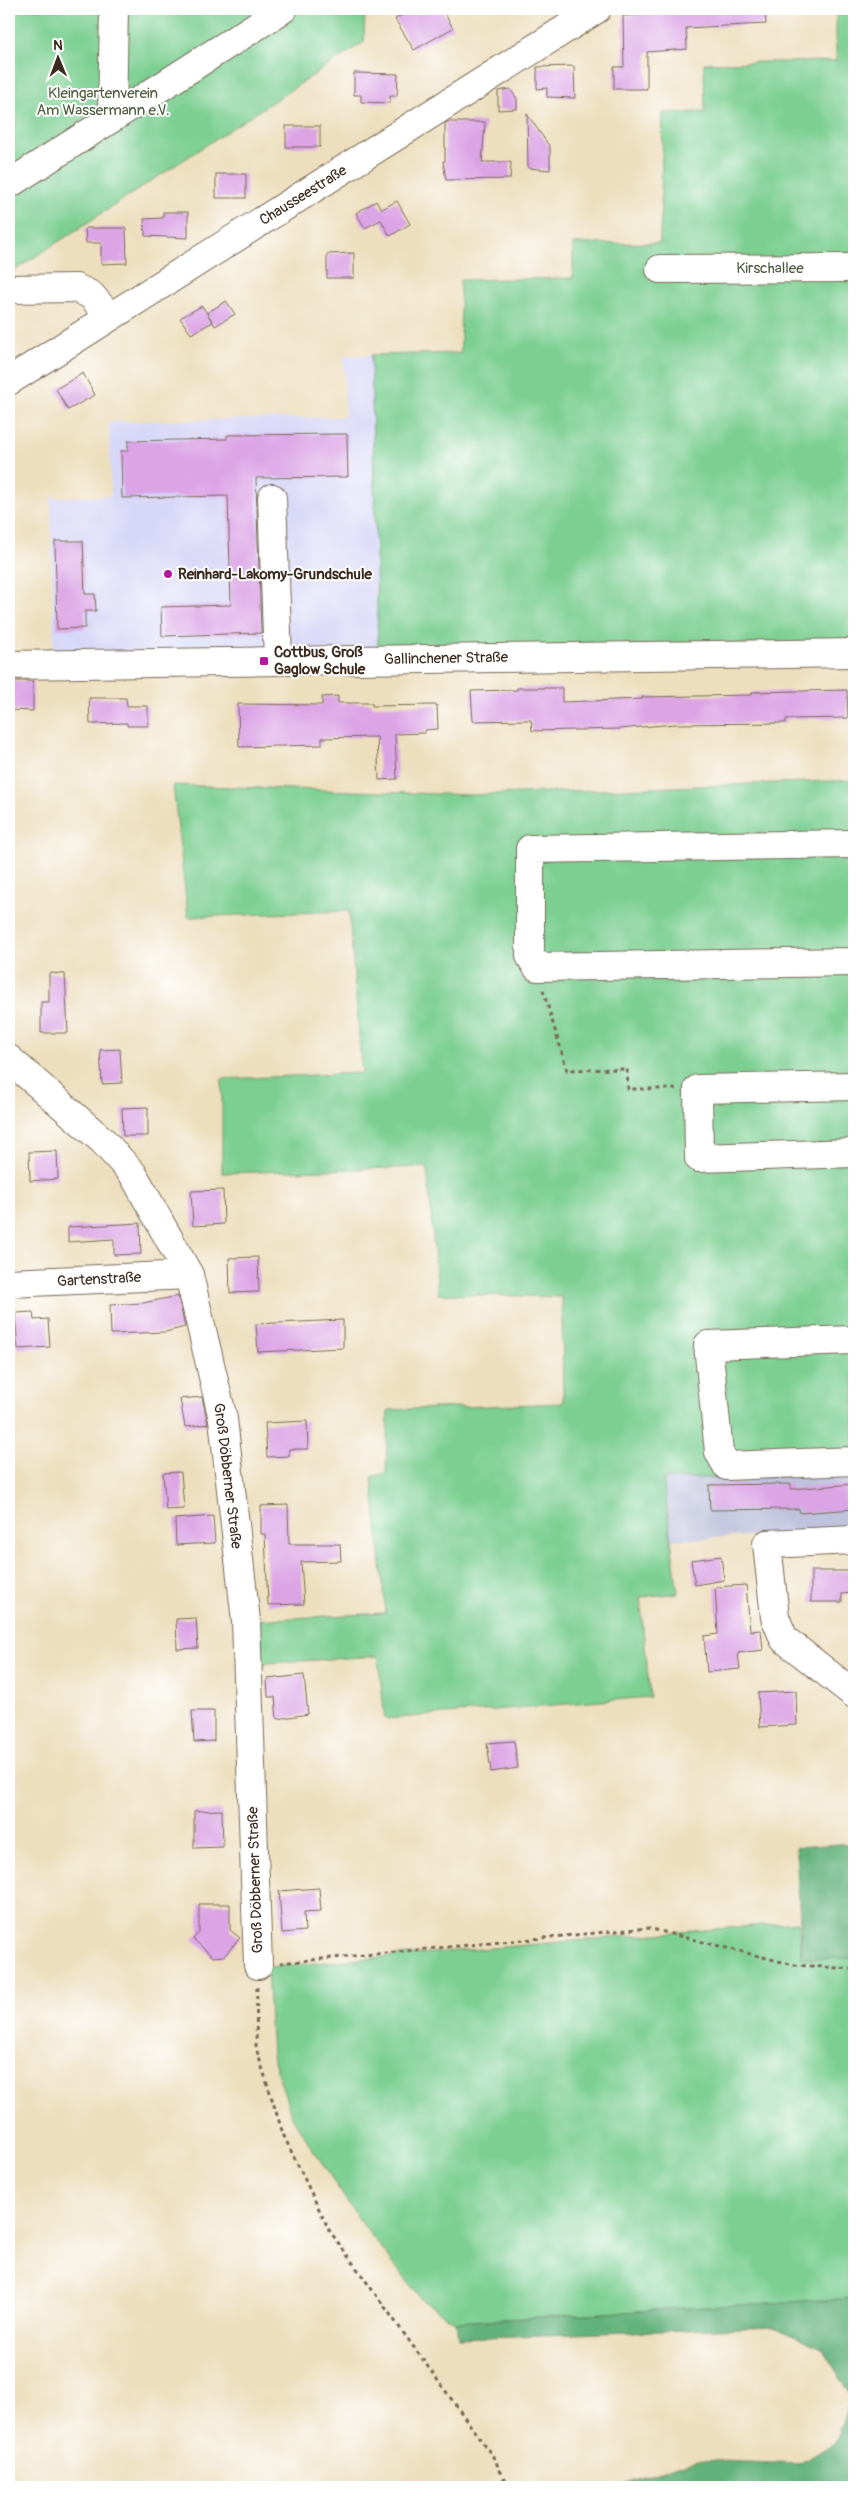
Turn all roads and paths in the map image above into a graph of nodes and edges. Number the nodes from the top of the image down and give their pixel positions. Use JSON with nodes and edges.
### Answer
{"nodes":[{"id":1,"x":114,"y":9,"type":"edge"},
{"id":2,"x":282,"y":9,"type":"edge"},
{"id":3,"x":597,"y":9,"type":"edge"},
{"id":4,"x":112,"y":118,"type":"junction"},
{"id":5,"x":9,"y":184,"type":"edge"},
{"id":6,"x":854,"y":268,"type":"edge"},
{"id":7,"x":660,"y":269,"type":"dead end"},
{"id":8,"x":9,"y":288,"type":"edge"},
{"id":9,"x":110,"y":317,"type":"junction"},
{"id":10,"x":9,"y":381,"type":"edge"},
{"id":11,"x":272,"y":498,"type":"dead end"},
{"id":12,"x":854,"y":653,"type":"edge"},
{"id":13,"x":278,"y":660,"type":"junction"},
{"id":14,"x":9,"y":665,"type":"edge"},
{"id":15,"x":854,"y":844,"type":"edge"},
{"id":16,"x":854,"y":962,"type":"edge"},
{"id":17,"x":537,"y":968,"type":"junction"},
{"id":18,"x":9,"y":1059,"type":"edge"},
{"id":19,"x":854,"y":1086,"type":"edge"},
{"id":20,"x":698,"y":1089,"type":"junction"},
{"id":21,"x":854,"y":1153,"type":"edge"},
{"id":22,"x":189,"y":1275,"type":"junction"},
{"id":23,"x":9,"y":1283,"type":"edge"},
{"id":24,"x":854,"y":1340,"type":"edge"},
{"id":25,"x":854,"y":1461,"type":"edge"},
{"id":26,"x":854,"y":1540,"type":"edge"},
{"id":27,"x":854,"y":1694,"type":"edge"},
{"id":28,"x":258,"y":1965,"type":"junction"},
{"id":29,"x":854,"y":1969,"type":"edge"},
{"id":30,"x":508,"y":2487,"type":"edge"}],
"edges":[{"from":1,"to":4,"type":"street"},
{"from":2,"to":4,"type":"street"},
{"from":3,"to":9,"type":"street","name":"Chausseestraße"},
{"from":4,"to":5,"type":"street"},
{"from":6,"to":7,"type":"street"},
{"from":8,"to":9,"type":"street"},
{"from":9,"to":10,"type":"street","name":"Chausseestraße"},
{"from":11,"to":13,"type":"street"},
{"from":12,"to":13,"type":"street","name":"Gallinchener Straße"},
{"from":13,"to":14,"type":"street","name":"Gallinchener Straße"},
{"from":15,"to":17,"type":"street"},
{"from":16,"to":17,"type":"street"},
{"from":17,"to":20,"type":"path"},
{"from":18,"to":22,"type":"street","name":"Groß Döbberner Straße"},
{"from":19,"to":20,"type":"street"},
{"from":20,"to":21,"type":"street"},
{"from":22,"to":23,"type":"street","name":"Gartenstraße"},
{"from":22,"to":28,"type":"street","name":"Groß Döbberner Straße"},
{"from":24,"to":25,"type":"street"},
{"from":26,"to":27,"type":"street"},
{"from":28,"to":29,"type":"path"},
{"from":28,"to":30,"type":"path"}]}
